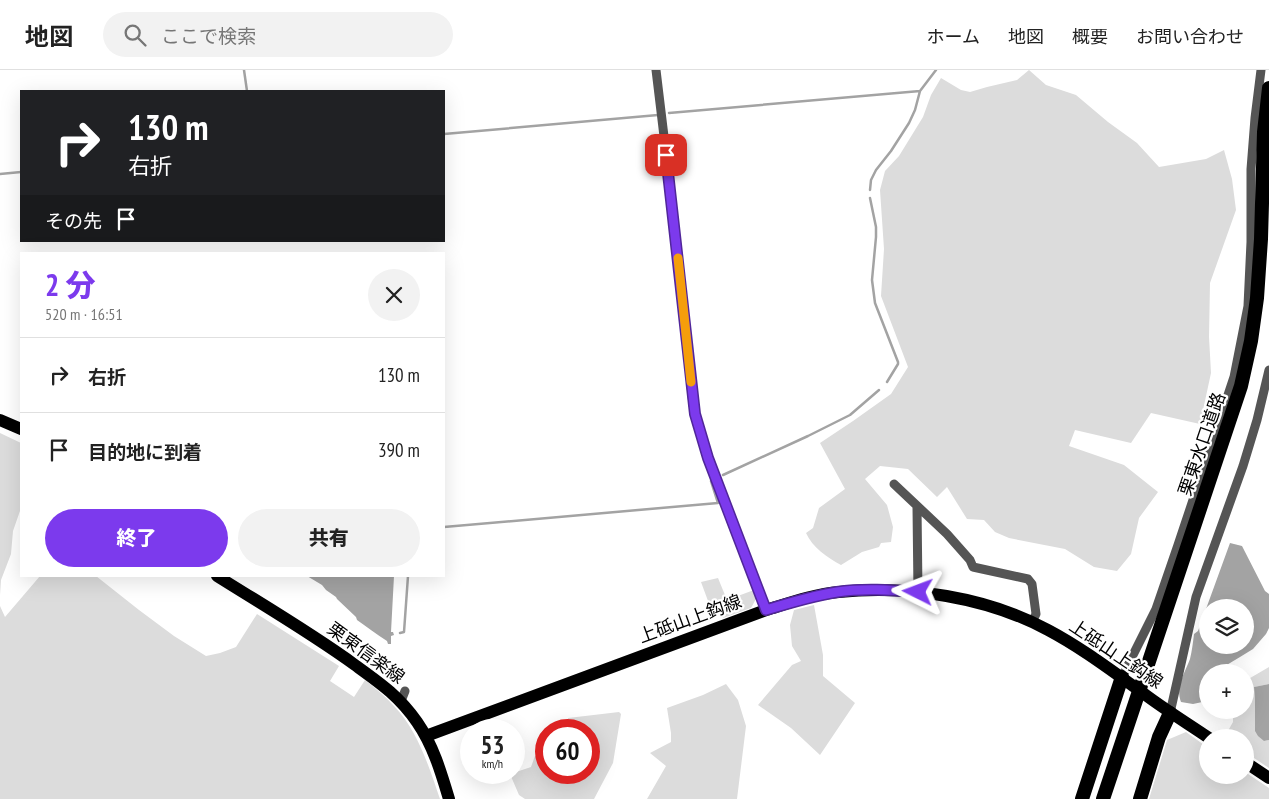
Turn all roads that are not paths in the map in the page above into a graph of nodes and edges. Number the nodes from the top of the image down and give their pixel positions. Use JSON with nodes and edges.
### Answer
{"nodes":[{"id":1,"x":656,"y":70,"type":"edge"},
{"id":2,"x":1260,"y":70,"type":"edge"},
{"id":3,"x":1269,"y":88,"type":"edge"},
{"id":4,"x":1269,"y":370,"type":"edge"},
{"id":5,"x":0,"y":420,"type":"edge"},
{"id":6,"x":20,"y":429,"type":"edge"},
{"id":7,"x":894,"y":484,"type":"dead end"},
{"id":8,"x":917,"y":507,"type":"junction"},
{"id":9,"x":218,"y":577,"type":"edge"},
{"id":10,"x":918,"y":592,"type":"junction"},
{"id":11,"x":766,"y":610,"type":"junction"},
{"id":12,"x":1032,"y":622,"type":"junction"},
{"id":13,"x":1122,"y":677,"type":"junction"},
{"id":14,"x":1170,"y":712,"type":"junction"},
{"id":15,"x":1199,"y":731,"type":"edge"},
{"id":16,"x":426,"y":736,"type":"junction"},
{"id":17,"x":1254,"y":768,"type":"edge"},
{"id":18,"x":1269,"y":778,"type":"edge"},
{"id":19,"x":449,"y":799,"type":"edge"},
{"id":20,"x":1082,"y":799,"type":"edge"},
{"id":21,"x":1103,"y":799,"type":"edge"},
{"id":22,"x":1140,"y":799,"type":"edge"}],
"edges":[{"from":1,"to":11,"type":"street"},
{"from":2,"to":13,"type":"street"},
{"from":3,"to":21,"type":"highway","name":"栗東水口道路"},
{"from":4,"to":14,"type":"street"},
{"from":5,"to":6,"type":"main road"},
{"from":7,"to":8,"type":"street"},
{"from":8,"to":10,"type":"street"},
{"from":8,"to":12,"type":"street"},
{"from":9,"to":16,"type":"main road","name":"栗東信楽線"},
{"from":10,"to":11,"type":"main road","name":"上砥山上鈎線"},
{"from":10,"to":12,"type":"main road","name":"上砥山上鈎線"},
{"from":11,"to":16,"type":"main road","name":"上砥山上鈎線"},
{"from":12,"to":13,"type":"main road","name":"上砥山上鈎線"},
{"from":13,"to":14,"type":"main road","name":"上砥山上鈎線"},
{"from":13,"to":20,"type":"highway"},
{"from":14,"to":15,"type":"main road","name":"上砥山上鈎線"},
{"from":14,"to":22,"type":"highway"},
{"from":16,"to":19,"type":"main road","name":"栗東信楽線"},
{"from":17,"to":18,"type":"main road"}]}
